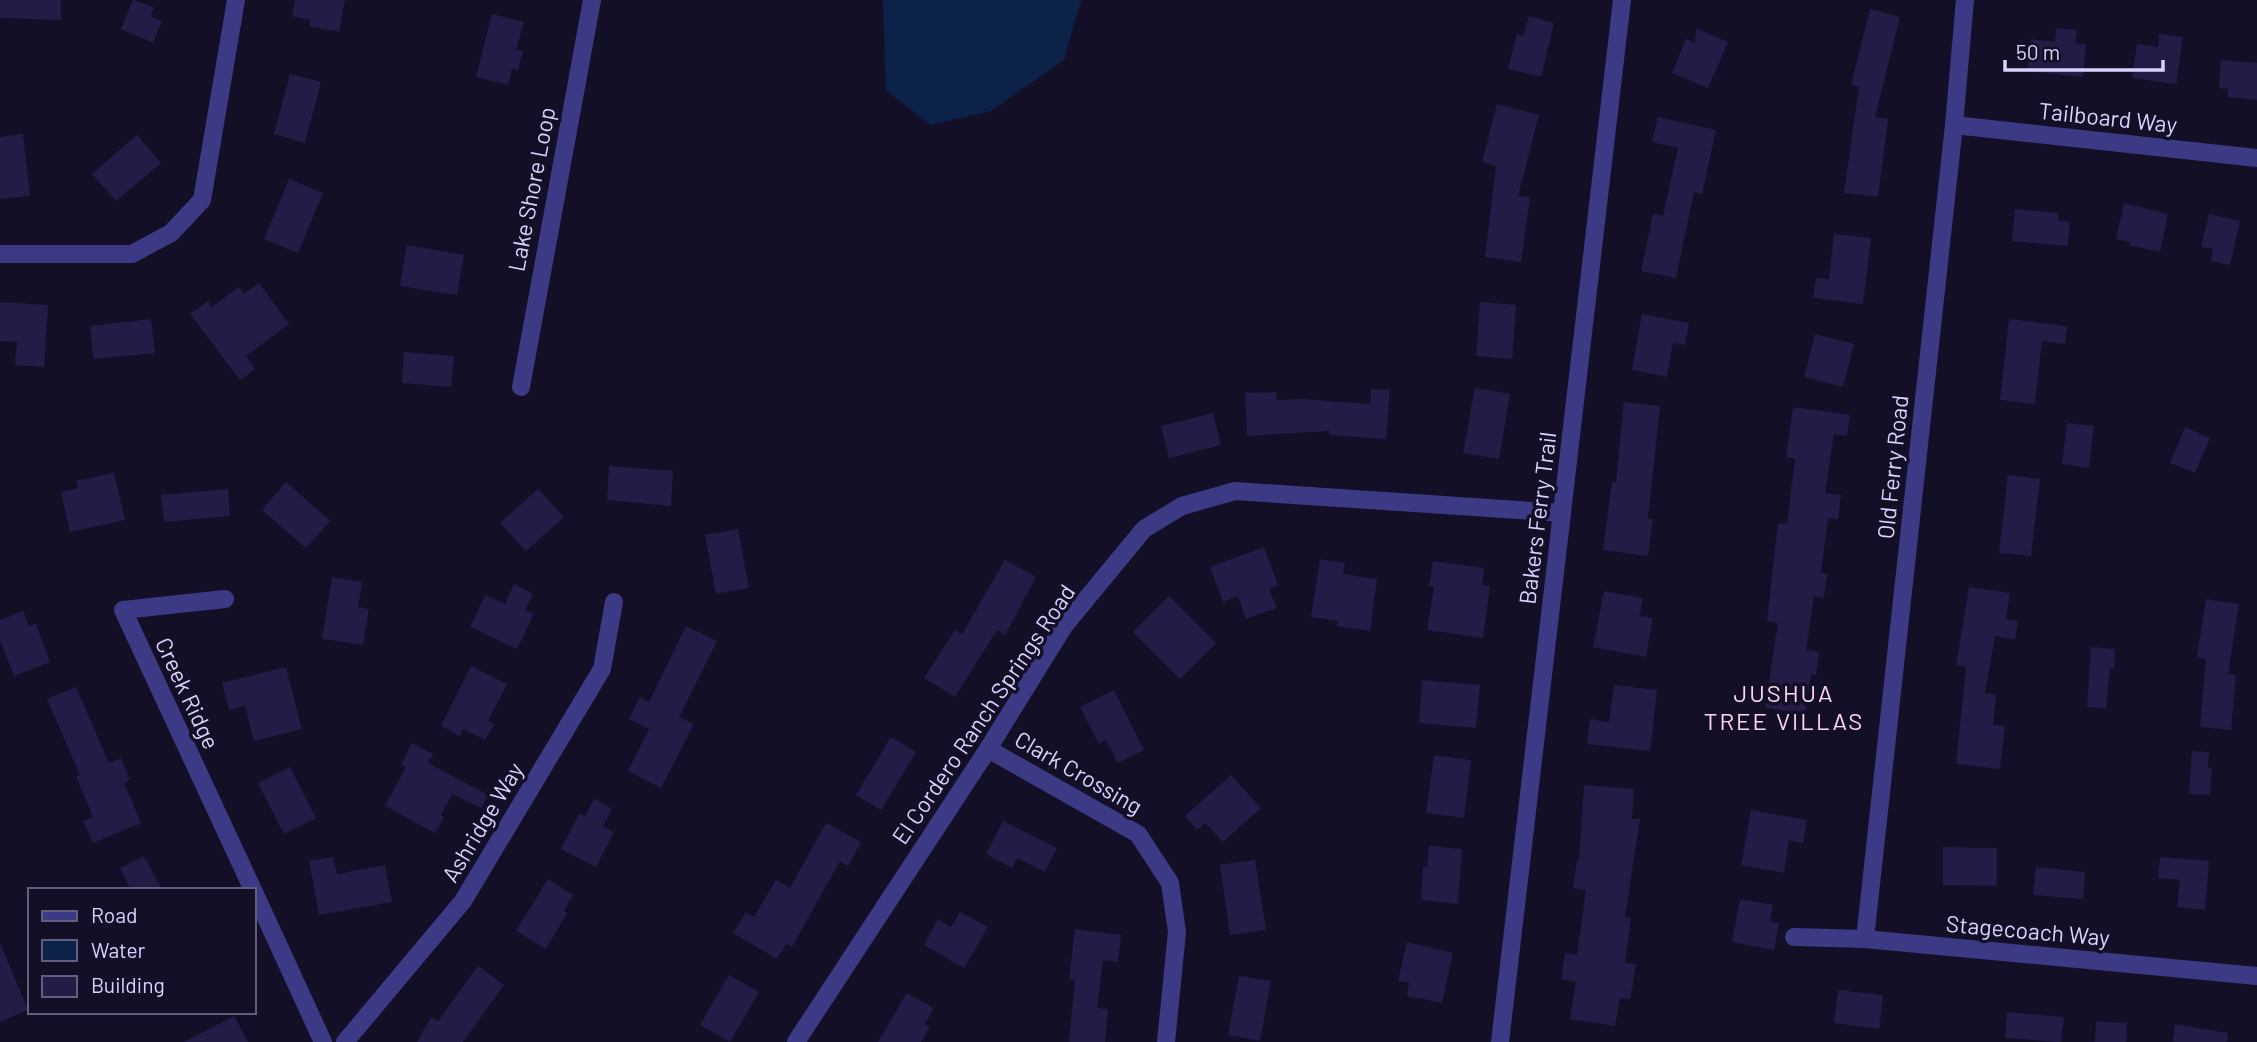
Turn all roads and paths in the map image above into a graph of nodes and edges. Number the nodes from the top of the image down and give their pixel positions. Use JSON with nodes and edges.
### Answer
{"nodes":[{"id":1,"x":236,"y":0,"type":"edge"},
{"id":2,"x":592,"y":0,"type":"edge"},
{"id":3,"x":1622,"y":0,"type":"edge"},
{"id":4,"x":1965,"y":0,"type":"edge"},
{"id":5,"x":1954,"y":125,"type":"junction"},
{"id":6,"x":2257,"y":158,"type":"edge"},
{"id":7,"x":0,"y":254,"type":"edge"},
{"id":8,"x":521,"y":387,"type":"dead end"},
{"id":9,"x":1562,"y":513,"type":"junction"},
{"id":10,"x":225,"y":599,"type":"dead end"},
{"id":11,"x":614,"y":602,"type":"dead end"},
{"id":12,"x":988,"y":748,"type":"junction"},
{"id":13,"x":252,"y":888,"type":"edge"},
{"id":14,"x":256,"y":897,"type":"edge"},
{"id":15,"x":1794,"y":937,"type":"dead end"},
{"id":16,"x":1865,"y":939,"type":"junction"},
{"id":17,"x":2257,"y":975,"type":"edge"},
{"id":18,"x":323,"y":1042,"type":"edge"},
{"id":19,"x":345,"y":1042,"type":"edge"},
{"id":20,"x":796,"y":1042,"type":"edge"},
{"id":21,"x":1166,"y":1042,"type":"edge"},
{"id":22,"x":1500,"y":1042,"type":"edge"}],
"edges":[{"from":1,"to":7,"type":"street"},
{"from":2,"to":8,"type":"street","name":"Lake Shore Loop"},
{"from":3,"to":9,"type":"street","name":"Bakers Ferry Trail"},
{"from":4,"to":5,"type":"street","name":"Old Ferry Road"},
{"from":5,"to":6,"type":"street","name":"Tailboard Way"},
{"from":5,"to":16,"type":"street","name":"Old Ferry Road"},
{"from":9,"to":12,"type":"street","name":"El Cordero Ranch Springs Road"},
{"from":9,"to":22,"type":"street","name":"Bakers Ferry Trail"},
{"from":10,"to":13,"type":"street","name":"Creek Ridge"},
{"from":11,"to":19,"type":"street","name":"Ashridge Way"},
{"from":12,"to":20,"type":"street","name":"El Cordero Ranch Springs Road"},
{"from":12,"to":21,"type":"street","name":"Clark Crossing"},
{"from":14,"to":18,"type":"street","name":"Creek Ridge"},
{"from":15,"to":16,"type":"street","name":"Stagecoach Way"},
{"from":16,"to":17,"type":"street","name":"Stagecoach Way"}]}
